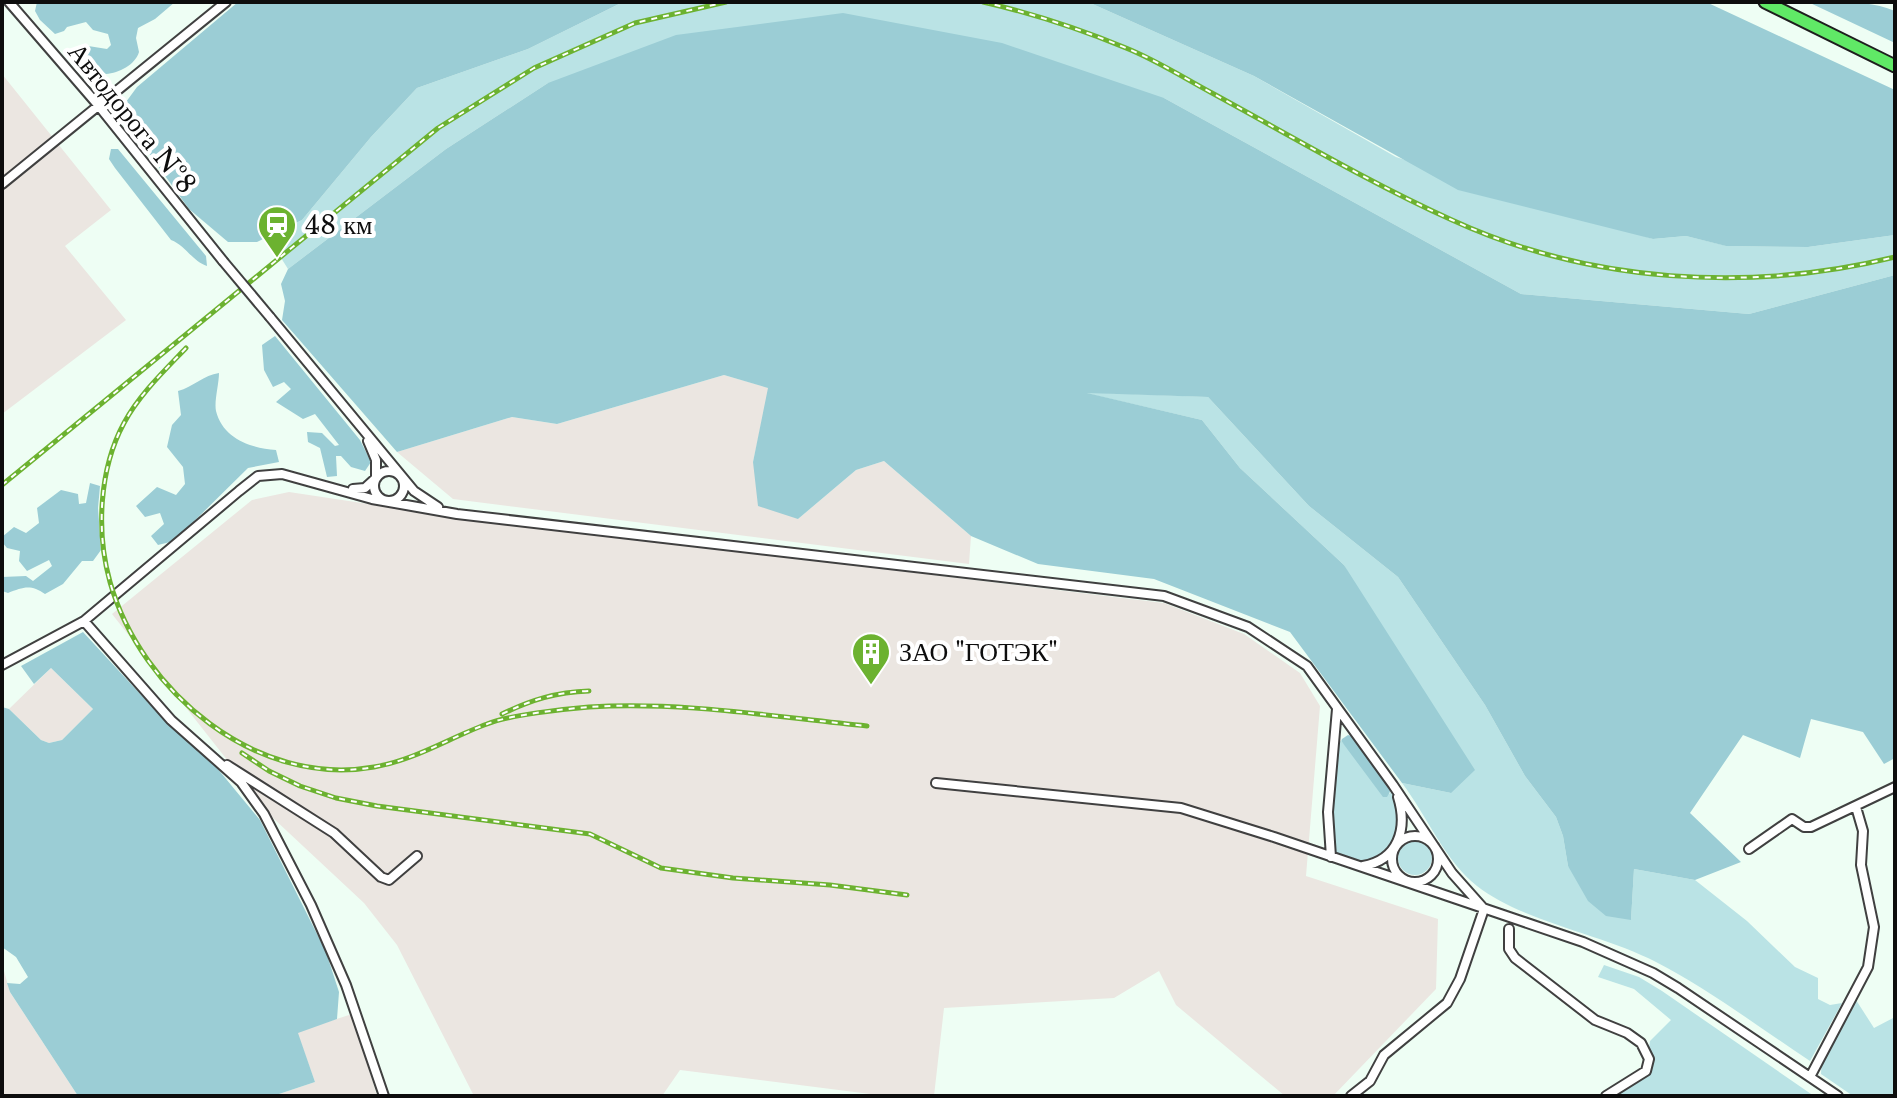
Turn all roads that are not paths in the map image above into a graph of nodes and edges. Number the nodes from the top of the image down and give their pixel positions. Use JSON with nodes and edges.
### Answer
{"nodes":[{"id":1,"x":9,"y":2,"type":"edge"},
{"id":2,"x":226,"y":2,"type":"edge"},
{"id":3,"x":1765,"y":2,"type":"edge"},
{"id":4,"x":1895,"y":66,"type":"edge"},
{"id":5,"x":98,"y":105,"type":"junction"},
{"id":6,"x":2,"y":184,"type":"edge"},
{"id":7,"x":363,"y":431,"type":"junction"},
{"id":8,"x":402,"y":476,"type":"junction"},
{"id":9,"x":376,"y":478,"type":"junction"},
{"id":10,"x":332,"y":486,"type":"junction"},
{"id":11,"x":386,"y":501,"type":"junction"},
{"id":12,"x":457,"y":514,"type":"junction"},
{"id":13,"x":84,"y":621,"type":"junction"},
{"id":14,"x":2,"y":665,"type":"edge"},
{"id":15,"x":1337,"y":709,"type":"junction"},
{"id":16,"x":209,"y":754,"type":"junction"},
{"id":17,"x":936,"y":783,"type":"dead end"},
{"id":18,"x":1393,"y":785,"type":"junction"},
{"id":19,"x":1895,"y":787,"type":"edge"},
{"id":20,"x":1856,"y":807,"type":"junction"},
{"id":21,"x":1394,"y":847,"type":"junction"},
{"id":22,"x":1435,"y":848,"type":"junction"},
{"id":23,"x":1749,"y":849,"type":"dead end"},
{"id":24,"x":417,"y":856,"type":"dead end"},
{"id":25,"x":1331,"y":857,"type":"junction"},
{"id":26,"x":1359,"y":867,"type":"junction"},
{"id":27,"x":1406,"y":881,"type":"junction"},
{"id":28,"x":1484,"y":909,"type":"junction"},
{"id":29,"x":1509,"y":929,"type":"dead end"},
{"id":30,"x":1810,"y":1077,"type":"junction"},
{"id":31,"x":384,"y":1096,"type":"edge"},
{"id":32,"x":1351,"y":1096,"type":"edge"},
{"id":33,"x":1606,"y":1096,"type":"edge"},
{"id":34,"x":1838,"y":1096,"type":"edge"}],
"edges":[{"from":1,"to":5,"type":"street","name":"Автодорога №8"},
{"from":2,"to":5,"type":"street"},
{"from":3,"to":4,"type":"highway"},
{"from":5,"to":6,"type":"street"},
{"from":5,"to":7,"type":"street","name":"Автодорога №8","bridge":true},
{"from":7,"to":8,"type":"street"},
{"from":7,"to":9,"type":"street"},
{"from":8,"to":9,"type":"street"},
{"from":8,"to":11,"type":"street"},
{"from":8,"to":12,"type":"street"},
{"from":9,"to":10,"type":"street"},
{"from":9,"to":11,"type":"street"},
{"from":10,"to":11,"type":"street"},
{"from":10,"to":13,"type":"street"},
{"from":11,"to":12,"type":"street"},
{"from":12,"to":15,"type":"street"},
{"from":13,"to":14,"type":"street"},
{"from":13,"to":16,"type":"street"},
{"from":15,"to":18,"type":"street"},
{"from":15,"to":25,"type":"street"},
{"from":16,"to":24,"type":"street"},
{"from":16,"to":31,"type":"street"},
{"from":17,"to":25,"type":"street"},
{"from":18,"to":21,"type":"street"},
{"from":18,"to":22,"type":"street"},
{"from":19,"to":20,"type":"street"},
{"from":20,"to":23,"type":"street"},
{"from":20,"to":30,"type":"street"},
{"from":21,"to":22,"type":"street"},
{"from":21,"to":26,"type":"street"},
{"from":21,"to":27,"type":"street"},
{"from":22,"to":27,"type":"street"},
{"from":22,"to":28,"type":"street"},
{"from":25,"to":26,"type":"street"},
{"from":26,"to":27,"type":"street"},
{"from":27,"to":28,"type":"street"},
{"from":28,"to":30,"type":"street"},
{"from":28,"to":32,"type":"street"},
{"from":29,"to":33,"type":"street"},
{"from":30,"to":34,"type":"street"}]}
